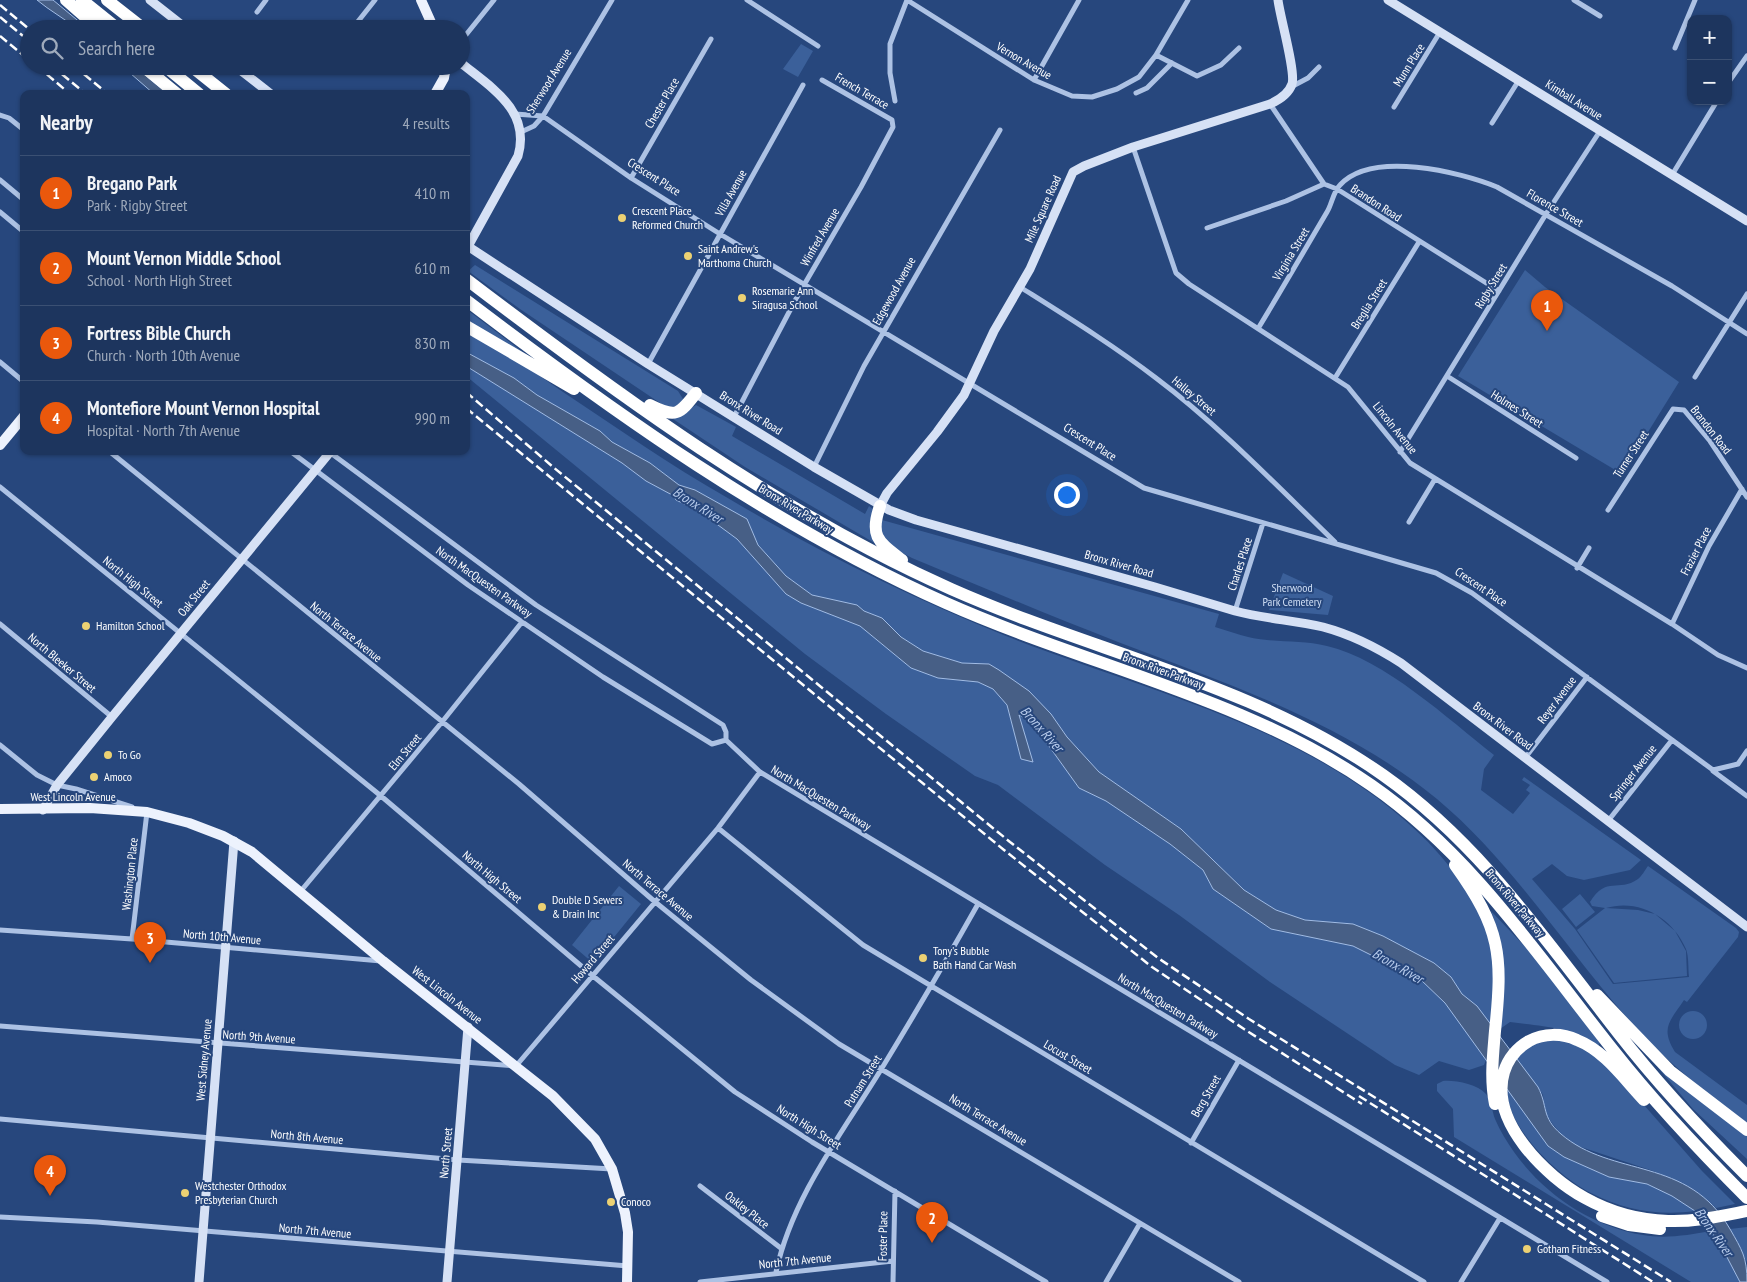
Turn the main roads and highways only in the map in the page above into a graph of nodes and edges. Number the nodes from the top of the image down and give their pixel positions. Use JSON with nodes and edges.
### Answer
{"nodes":[{"id":1,"x":66,"y":0,"type":"edge"},
{"id":2,"x":82,"y":0,"type":"edge"},
{"id":3,"x":107,"y":0,"type":"edge"},
{"id":4,"x":421,"y":0,"type":"edge"},
{"id":5,"x":89,"y":20,"type":"edge"},
{"id":6,"x":107,"y":20,"type":"edge"},
{"id":7,"x":133,"y":20,"type":"edge"},
{"id":8,"x":430,"y":20,"type":"edge"},
{"id":9,"x":155,"y":75,"type":"edge"},
{"id":10,"x":176,"y":75,"type":"edge"},
{"id":11,"x":202,"y":75,"type":"edge"},
{"id":12,"x":444,"y":75,"type":"edge"},
{"id":13,"x":172,"y":90,"type":"edge"},
{"id":14,"x":195,"y":90,"type":"edge"},
{"id":15,"x":221,"y":90,"type":"edge"},
{"id":16,"x":437,"y":90,"type":"edge"},
{"id":17,"x":470,"y":282,"type":"edge"},
{"id":18,"x":470,"y":303,"type":"edge"},
{"id":19,"x":470,"y":328,"type":"edge"},
{"id":20,"x":610,"y":386,"type":"junction"},
{"id":21,"x":696,"y":393,"type":"road end"},
{"id":22,"x":606,"y":403,"type":"junction"},
{"id":23,"x":20,"y":421,"type":"edge"},
{"id":24,"x":0,"y":445,"type":"edge"},
{"id":25,"x":880,"y":506,"type":"road end"},
{"id":26,"x":922,"y":576,"type":"junction"},
{"id":27,"x":0,"y":809,"type":"edge"},
{"id":28,"x":1432,"y":833,"type":"junction"},
{"id":29,"x":1565,"y":962,"type":"junction"},
{"id":30,"x":1747,"y":1130,"type":"edge"},
{"id":31,"x":1747,"y":1176,"type":"edge"},
{"id":32,"x":1726,"y":1177,"type":"junction"},
{"id":33,"x":1747,"y":1198,"type":"edge"},
{"id":34,"x":1747,"y":1211,"type":"edge"},
{"id":35,"x":1747,"y":1219,"type":"edge"},
{"id":36,"x":1692,"y":1224,"type":"junction"},
{"id":37,"x":628,"y":1282,"type":"edge"}],
"edges":[{"from":1,"to":5,"type":"highway"},
{"from":2,"to":6,"type":"highway"},
{"from":3,"to":7,"type":"highway"},
{"from":4,"to":8,"type":"main road"},
{"from":9,"to":13,"type":"highway"},
{"from":10,"to":14,"type":"highway"},
{"from":11,"to":15,"type":"highway"},
{"from":12,"to":16,"type":"main road"},
{"from":17,"to":20,"type":"highway","name":"Bronx River Parkway"},
{"from":18,"to":22,"type":"highway","name":"Bronx River Parkway"},
{"from":19,"to":22,"type":"highway"},
{"from":20,"to":21,"type":"highway"},
{"from":20,"to":26,"type":"highway","name":"Bronx River Parkway"},
{"from":22,"to":28,"type":"highway","name":"Bronx River Parkway"},
{"from":23,"to":24,"type":"main road"},
{"from":25,"to":26,"type":"highway"},
{"from":26,"to":29,"type":"highway","name":"Bronx River Parkway"},
{"from":27,"to":37,"type":"main road","name":"West Lincoln Avenue"},
{"from":28,"to":32,"type":"highway","name":"Bronx River Parkway"},
{"from":28,"to":36,"type":"highway"},
{"from":29,"to":30,"type":"highway"},
{"from":29,"to":31,"type":"highway","name":"Bronx River Parkway"},
{"from":32,"to":33,"type":"highway","name":"Bronx River Parkway"},
{"from":32,"to":36,"type":"highway"},
{"from":34,"to":36,"type":"highway"},
{"from":35,"to":36,"type":"highway"}]}
